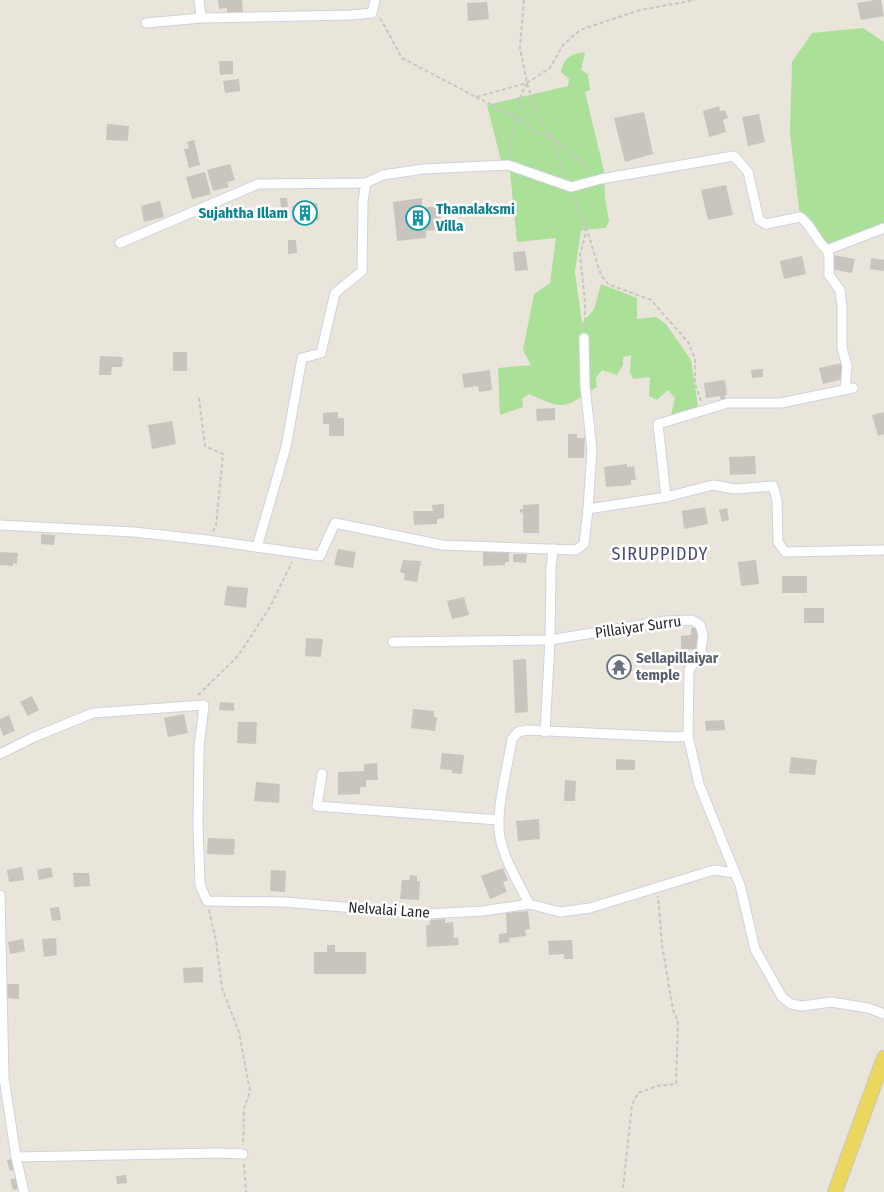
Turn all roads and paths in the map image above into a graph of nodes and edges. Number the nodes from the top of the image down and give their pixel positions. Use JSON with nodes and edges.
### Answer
{"nodes":[{"id":1,"x":199,"y":0,"type":"edge"},
{"id":2,"x":524,"y":0,"type":"edge"},
{"id":3,"x":695,"y":0,"type":"edge"},
{"id":4,"x":375,"y":4,"type":"edge"},
{"id":5,"x":201,"y":18,"type":"junction"},
{"id":6,"x":146,"y":23,"type":"dead end"},
{"id":7,"x":527,"y":83,"type":"junction"},
{"id":8,"x":476,"y":97,"type":"junction"},
{"id":9,"x":516,"y":117,"type":"junction"},
{"id":10,"x":550,"y":136,"type":"junction"},
{"id":11,"x":508,"y":165,"type":"junction"},
{"id":12,"x":602,"y":179,"type":"junction"},
{"id":13,"x":366,"y":183,"type":"junction"},
{"id":14,"x":570,"y":187,"type":"junction"},
{"id":15,"x":583,"y":220,"type":"junction"},
{"id":16,"x":884,"y":228,"type":"edge"},
{"id":17,"x":120,"y":243,"type":"dead end"},
{"id":18,"x":827,"y":250,"type":"junction"},
{"id":19,"x":584,"y":338,"type":"joint"},
{"id":20,"x":199,"y":398,"type":"dead end"},
{"id":21,"x":704,"y":410,"type":"junction"},
{"id":22,"x":666,"y":497,"type":"junction"},
{"id":23,"x":588,"y":509,"type":"junction"},
{"id":24,"x":0,"y":525,"type":"edge"},
{"id":25,"x":207,"y":540,"type":"junction"},
{"id":26,"x":257,"y":547,"type":"junction"},
{"id":27,"x":553,"y":548,"type":"junction"},
{"id":28,"x":884,"y":550,"type":"edge"},
{"id":29,"x":297,"y":552,"type":"junction"},
{"id":30,"x":550,"y":640,"type":"junction"},
{"id":31,"x":393,"y":642,"type":"dead end"},
{"id":32,"x":185,"y":707,"type":"junction"},
{"id":33,"x":545,"y":732,"type":"junction"},
{"id":34,"x":688,"y":736,"type":"junction"},
{"id":35,"x":0,"y":754,"type":"edge"},
{"id":36,"x":322,"y":774,"type":"dead end"},
{"id":37,"x":498,"y":820,"type":"junction"},
{"id":38,"x":735,"y":873,"type":"junction"},
{"id":39,"x":658,"y":889,"type":"junction"},
{"id":40,"x":0,"y":894,"type":"edge"},
{"id":41,"x":207,"y":901,"type":"junction"},
{"id":42,"x":529,"y":904,"type":"junction"},
{"id":43,"x":884,"y":1014,"type":"edge"},
{"id":44,"x":884,"y":1058,"type":"edge"},
{"id":45,"x":243,"y":1154,"type":"junction"},
{"id":46,"x":16,"y":1157,"type":"junction"},
{"id":47,"x":623,"y":1188,"type":"dead end"},
{"id":48,"x":24,"y":1192,"type":"edge"},
{"id":49,"x":246,"y":1192,"type":"edge"},
{"id":50,"x":835,"y":1192,"type":"edge"}],
"edges":[{"from":1,"to":5,"type":"street"},
{"from":2,"to":7,"type":"path"},
{"from":3,"to":7,"type":"path"},
{"from":4,"to":5,"type":"street"},
{"from":4,"to":8,"type":"path"},
{"from":5,"to":6,"type":"street"},
{"from":7,"to":8,"type":"path"},
{"from":7,"to":9,"type":"path"},
{"from":7,"to":10,"type":"path"},
{"from":8,"to":9,"type":"path"},
{"from":9,"to":10,"type":"path"},
{"from":9,"to":11,"type":"path"},
{"from":10,"to":12,"type":"path"},
{"from":10,"to":14,"type":"path"},
{"from":11,"to":13,"type":"street"},
{"from":11,"to":14,"type":"street"},
{"from":12,"to":14,"type":"street"},
{"from":12,"to":18,"type":"street"},
{"from":13,"to":17,"type":"street"},
{"from":13,"to":26,"type":"street"},
{"from":14,"to":15,"type":"path"},
{"from":15,"to":19,"type":"path"},
{"from":15,"to":21,"type":"path"},
{"from":16,"to":18,"type":"street"},
{"from":18,"to":21,"type":"street"},
{"from":19,"to":23,"type":"street"},
{"from":20,"to":25,"type":"path"},
{"from":21,"to":22,"type":"street"},
{"from":22,"to":23,"type":"street"},
{"from":22,"to":28,"type":"street"},
{"from":23,"to":27,"type":"street"},
{"from":24,"to":25,"type":"street"},
{"from":25,"to":26,"type":"street"},
{"from":26,"to":29,"type":"street"},
{"from":27,"to":29,"type":"street"},
{"from":27,"to":30,"type":"street"},
{"from":29,"to":32,"type":"path"},
{"from":30,"to":31,"type":"street","name":"Pillaiyar Surru"},
{"from":30,"to":33,"type":"street"},
{"from":30,"to":34,"type":"street","name":"Pillaiyar Surru"},
{"from":32,"to":35,"type":"street"},
{"from":32,"to":41,"type":"street"},
{"from":33,"to":34,"type":"street"},
{"from":33,"to":37,"type":"street"},
{"from":34,"to":38,"type":"street","name":"Pillaiyar Surru"},
{"from":36,"to":37,"type":"street"},
{"from":37,"to":42,"type":"street"},
{"from":38,"to":39,"type":"street","name":"Nelvalai Lane"},
{"from":38,"to":43,"type":"street"},
{"from":39,"to":42,"type":"street","name":"Nelvalai Lane"},
{"from":39,"to":47,"type":"path"},
{"from":40,"to":46,"type":"street"},
{"from":41,"to":42,"type":"street","name":"Nelvalai Lane"},
{"from":41,"to":45,"type":"path"},
{"from":44,"to":50,"type":"main road"},
{"from":45,"to":46,"type":"street"},
{"from":45,"to":49,"type":"path"},
{"from":46,"to":48,"type":"street"}]}
